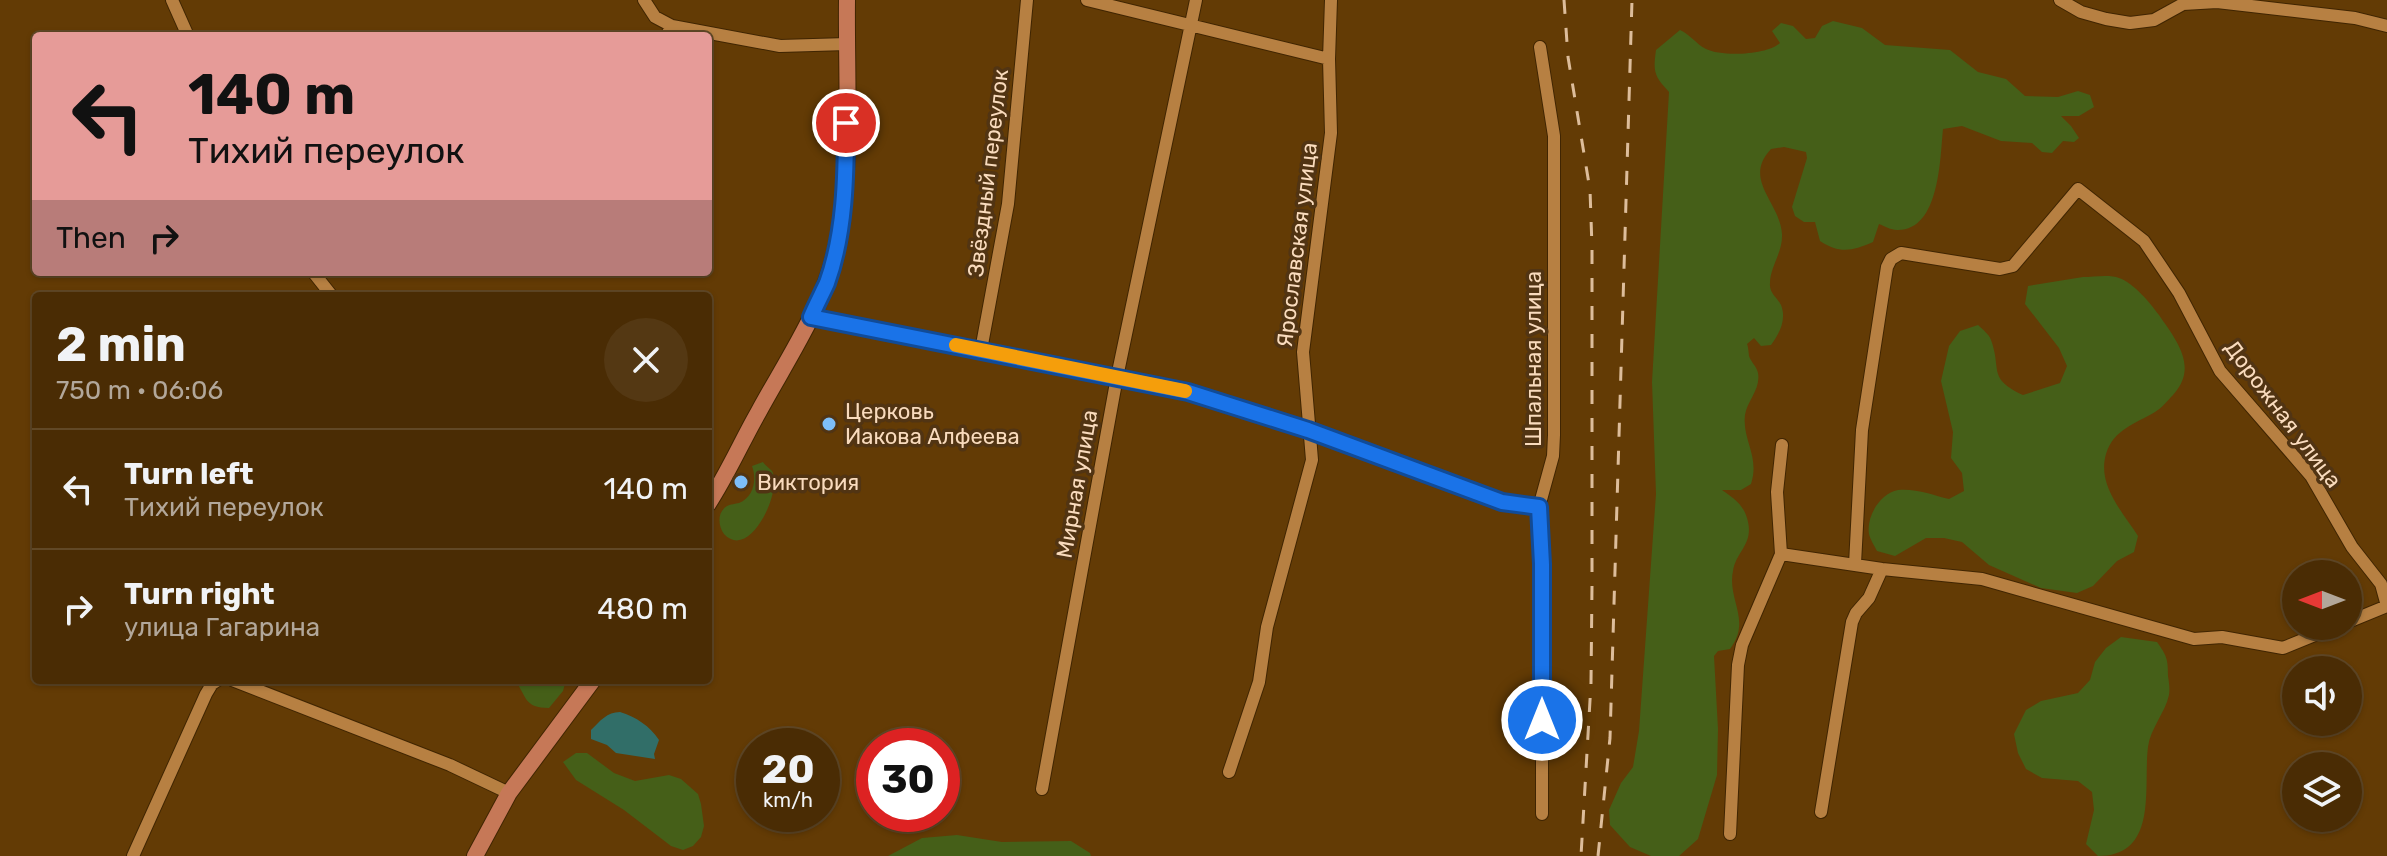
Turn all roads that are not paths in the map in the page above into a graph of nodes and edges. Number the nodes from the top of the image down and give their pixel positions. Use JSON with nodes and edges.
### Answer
{"nodes":[{"id":1,"x":172,"y":0,"type":"edge"},
{"id":2,"x":644,"y":0,"type":"edge"},
{"id":3,"x":847,"y":0,"type":"edge"},
{"id":4,"x":1027,"y":0,"type":"edge"},
{"id":5,"x":1087,"y":0,"type":"edge"},
{"id":6,"x":1196,"y":0,"type":"edge"},
{"id":7,"x":1331,"y":0,"type":"edge"},
{"id":8,"x":2060,"y":0,"type":"edge"},
{"id":9,"x":1191,"y":26,"type":"junction"},
{"id":10,"x":2387,"y":26,"type":"edge"},
{"id":11,"x":669,"y":31,"type":"edge"},
{"id":12,"x":186,"y":32,"type":"edge"},
{"id":13,"x":712,"y":37,"type":"edge"},
{"id":14,"x":847,"y":44,"type":"junction"},
{"id":15,"x":1540,"y":47,"type":"dead end"},
{"id":16,"x":1329,"y":59,"type":"junction"},
{"id":17,"x":316,"y":276,"type":"edge"},
{"id":18,"x":329,"y":292,"type":"edge"},
{"id":19,"x":811,"y":317,"type":"junction"},
{"id":20,"x":981,"y":350,"type":"junction"},
{"id":21,"x":1117,"y":377,"type":"junction"},
{"id":22,"x":1308,"y":430,"type":"junction"},
{"id":23,"x":1782,"y":445,"type":"dead end"},
{"id":24,"x":712,"y":497,"type":"edge"},
{"id":25,"x":1539,"y":507,"type":"junction"},
{"id":26,"x":1781,"y":554,"type":"junction"},
{"id":27,"x":1855,"y":564,"type":"junction"},
{"id":28,"x":1882,"y":569,"type":"junction"},
{"id":29,"x":2387,"y":606,"type":"edge"},
{"id":30,"x":2362,"y":616,"type":"edge"},
{"id":31,"x":2303,"y":640,"type":"edge"},
{"id":32,"x":212,"y":684,"type":"edge"},
{"id":33,"x":242,"y":684,"type":"edge"},
{"id":34,"x":590,"y":684,"type":"edge"},
{"id":35,"x":1229,"y":772,"type":"dead end"},
{"id":36,"x":1042,"y":789,"type":"dead end"},
{"id":37,"x":509,"y":793,"type":"junction"},
{"id":38,"x":1821,"y":812,"type":"dead end"},
{"id":39,"x":1542,"y":814,"type":"dead end"},
{"id":40,"x":1730,"y":834,"type":"dead end"},
{"id":41,"x":133,"y":856,"type":"edge"},
{"id":42,"x":475,"y":856,"type":"edge"}],
"edges":[{"from":1,"to":12,"type":"street"},
{"from":2,"to":11,"type":"street"},
{"from":3,"to":14,"type":"main road"},
{"from":4,"to":20,"type":"street","name":"Звёздный переулок"},
{"from":5,"to":9,"type":"street"},
{"from":6,"to":9,"type":"street","name":"Мирная улица"},
{"from":7,"to":16,"type":"street","name":"Ярославская улица"},
{"from":8,"to":10,"type":"street"},
{"from":9,"to":16,"type":"street"},
{"from":9,"to":21,"type":"street","name":"Мирная улица"},
{"from":13,"to":14,"type":"street"},
{"from":14,"to":19,"type":"main road"},
{"from":15,"to":25,"type":"street","name":"Шпальная улица"},
{"from":16,"to":22,"type":"street","name":"Ярославская улица"},
{"from":17,"to":18,"type":"street"},
{"from":19,"to":20,"type":"street"},
{"from":19,"to":24,"type":"main road"},
{"from":20,"to":21,"type":"street"},
{"from":21,"to":22,"type":"street"},
{"from":21,"to":36,"type":"street","name":"Мирная улица"},
{"from":22,"to":25,"type":"street"},
{"from":22,"to":35,"type":"street","name":"Ярославская улица"},
{"from":23,"to":26,"type":"street"},
{"from":25,"to":39,"type":"street","name":"Шпальная улица"},
{"from":26,"to":27,"type":"street"},
{"from":26,"to":40,"type":"street"},
{"from":27,"to":28,"type":"street"},
{"from":27,"to":29,"type":"street","name":"Дорожная улица"},
{"from":28,"to":31,"type":"street"},
{"from":28,"to":38,"type":"street"},
{"from":29,"to":30,"type":"street"},
{"from":32,"to":41,"type":"street"},
{"from":33,"to":37,"type":"street"},
{"from":34,"to":37,"type":"main road"},
{"from":37,"to":42,"type":"main road"}]}
